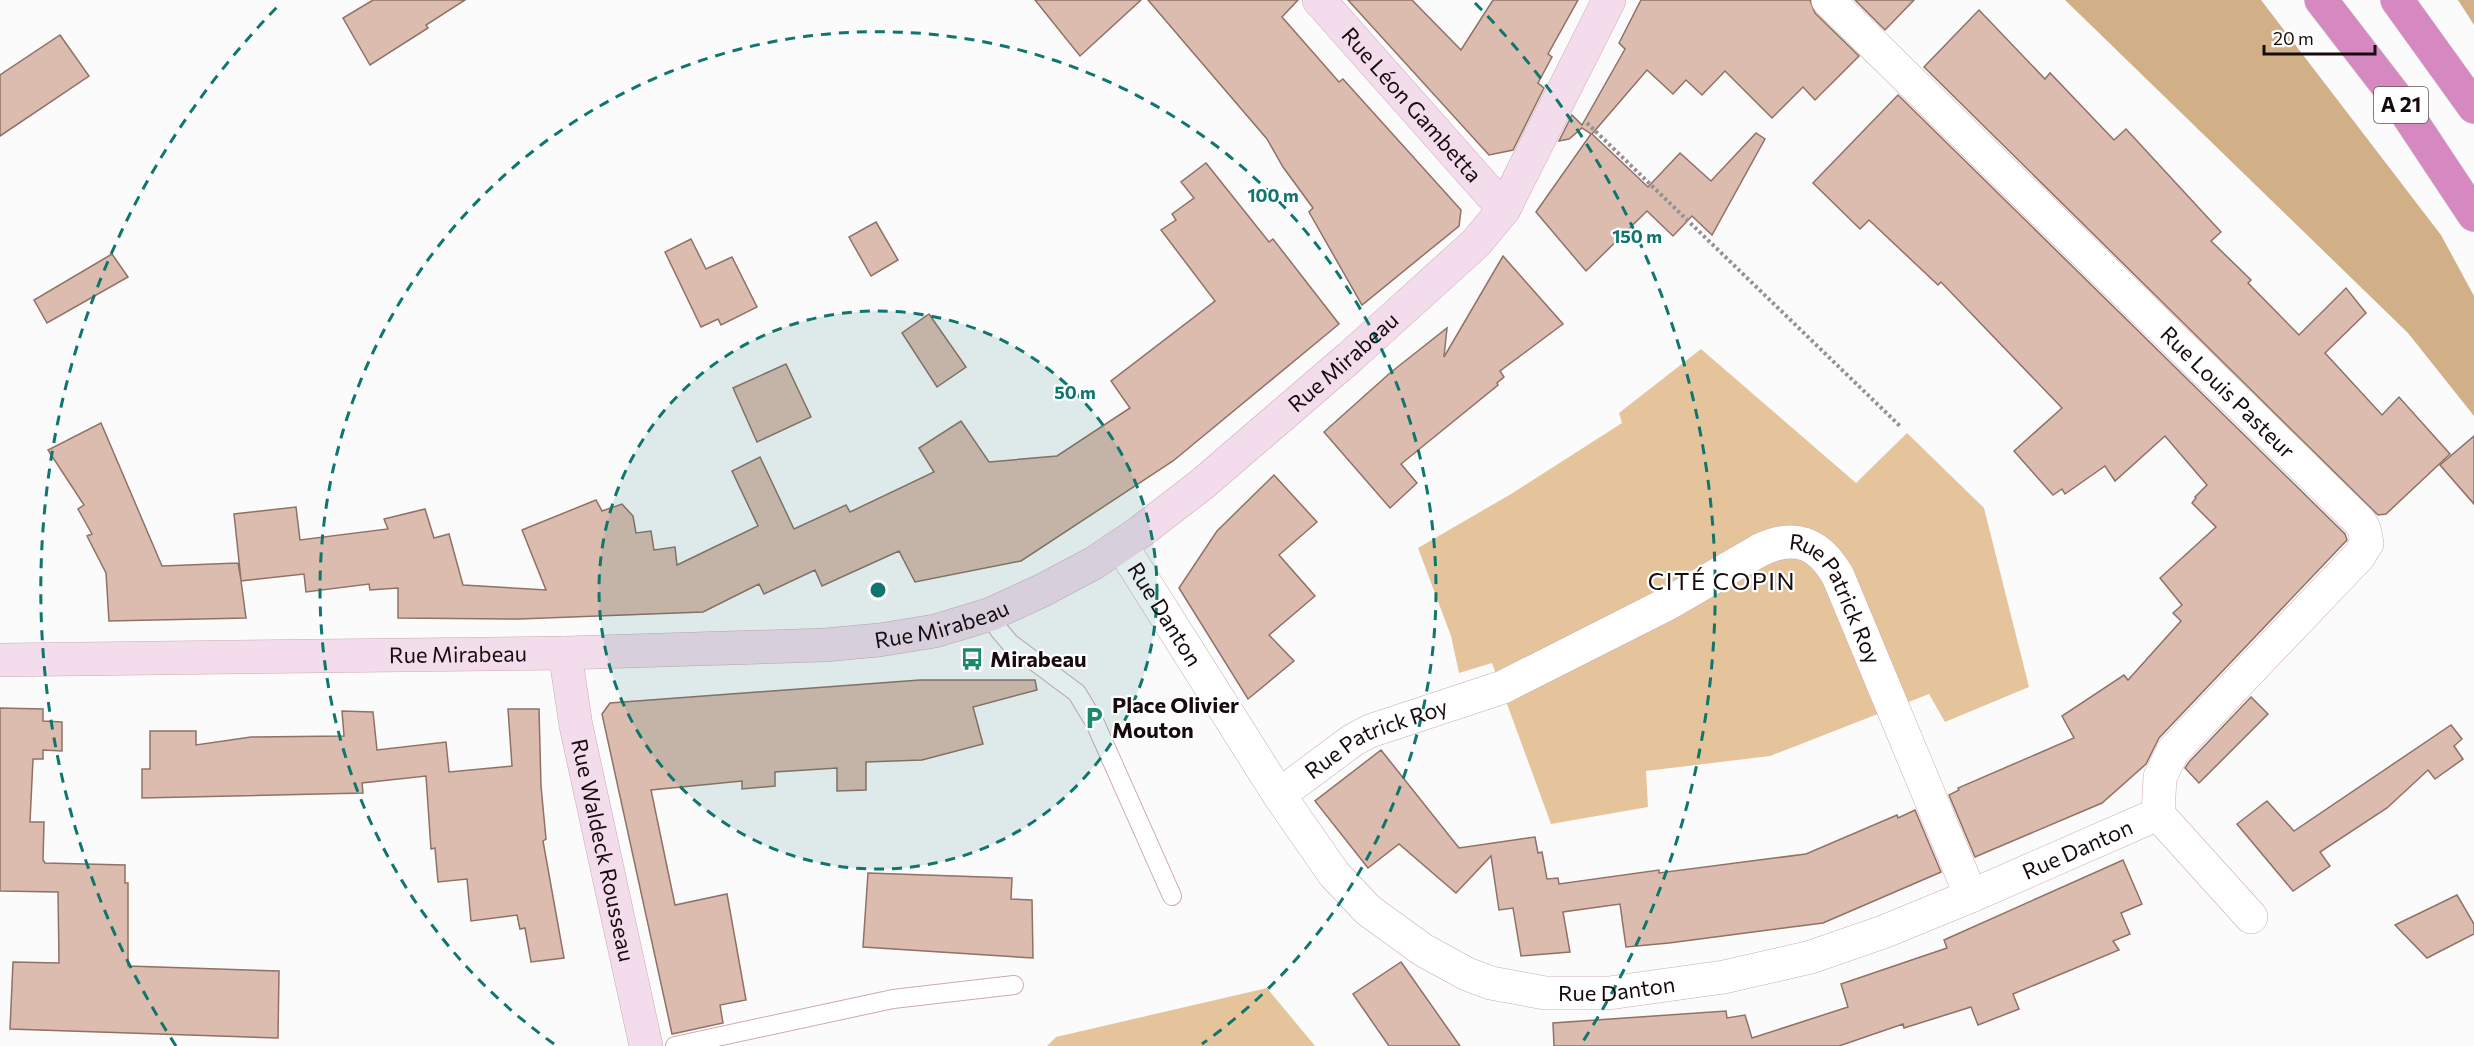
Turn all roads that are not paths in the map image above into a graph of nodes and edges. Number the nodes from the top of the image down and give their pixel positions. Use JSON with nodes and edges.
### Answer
{"nodes":[{"id":1,"x":1319,"y":0,"type":"edge"},
{"id":2,"x":1610,"y":0,"type":"edge"},
{"id":3,"x":1828,"y":0,"type":"edge"},
{"id":4,"x":2321,"y":0,"type":"edge"},
{"id":5,"x":2397,"y":0,"type":"edge"},
{"id":6,"x":2474,"y":107,"type":"edge"},
{"id":7,"x":1504,"y":208,"type":"junction"},
{"id":8,"x":2474,"y":215,"type":"edge"},
{"id":9,"x":1121,"y":545,"type":"junction"},
{"id":10,"x":991,"y":614,"type":"junction"},
{"id":11,"x":565,"y":653,"type":"junction"},
{"id":12,"x":0,"y":660,"type":"edge"},
{"id":13,"x":1279,"y":795,"type":"junction"},
{"id":14,"x":2158,"y":814,"type":"junction"},
{"id":15,"x":1172,"y":896,"type":"dead end"},
{"id":16,"x":1971,"y":896,"type":"junction"},
{"id":17,"x":2251,"y":918,"type":"dead end"},
{"id":18,"x":1014,"y":986,"type":"dead end"},
{"id":19,"x":646,"y":1046,"type":"edge"},
{"id":20,"x":675,"y":1046,"type":"edge"}],
"edges":[{"from":1,"to":7,"type":"street","name":"Rue Léon Gambetta"},
{"from":2,"to":7,"type":"street","name":"Rue Mirabeau"},
{"from":3,"to":14,"type":"street","name":"Rue Louis Pasteur"},
{"from":4,"to":8,"type":"highway","number":"A 21"},
{"from":5,"to":6,"type":"highway","number":"A 21"},
{"from":7,"to":9,"type":"street","name":"Rue Mirabeau"},
{"from":9,"to":10,"type":"street","name":"Rue Mirabeau"},
{"from":9,"to":13,"type":"street","name":"Rue Danton"},
{"from":10,"to":11,"type":"street","name":"Rue Mirabeau"},
{"from":10,"to":15,"type":"lane"},
{"from":11,"to":12,"type":"street","name":"Rue Mirabeau"},
{"from":11,"to":19,"type":"street","name":"Rue Waldeck Rousseau"},
{"from":13,"to":16,"type":"street","name":"Rue Danton"},
{"from":13,"to":16,"type":"street","name":"Rue Patrick Roy"},
{"from":14,"to":16,"type":"street","name":"Rue Danton"},
{"from":14,"to":17,"type":"street","name":"Rue Danton"},
{"from":18,"to":20,"type":"lane"}]}
